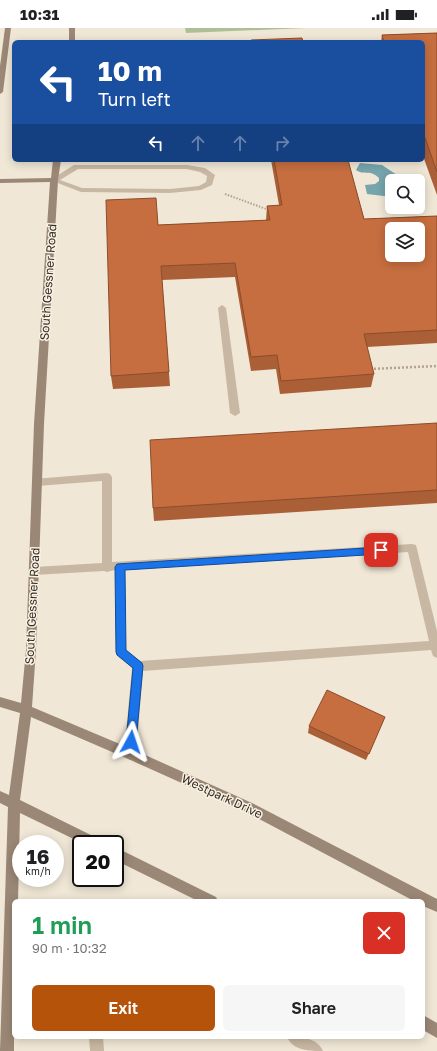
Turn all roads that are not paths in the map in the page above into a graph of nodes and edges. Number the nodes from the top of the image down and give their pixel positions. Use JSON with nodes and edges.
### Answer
{"nodes":[{"id":1,"x":8,"y":28,"type":"edge"},
{"id":2,"x":72,"y":28,"type":"edge"},
{"id":3,"x":72,"y":40,"type":"edge"},
{"id":4,"x":2,"y":66,"type":"edge"},
{"id":5,"x":0,"y":92,"type":"edge"},
{"id":6,"x":57,"y":162,"type":"edge"},
{"id":7,"x":54,"y":180,"type":"junction"},
{"id":8,"x":0,"y":181,"type":"edge"},
{"id":9,"x":222,"y":308,"type":"dead end"},
{"id":10,"x":235,"y":412,"type":"dead end"},
{"id":11,"x":37,"y":482,"type":"junction"},
{"id":12,"x":120,"y":567,"type":"junction"},
{"id":13,"x":107,"y":568,"type":"junction"},
{"id":14,"x":34,"y":571,"type":"junction"},
{"id":15,"x":436,"y":649,"type":"edge"},
{"id":16,"x":138,"y":666,"type":"junction"},
{"id":17,"x":0,"y":702,"type":"edge"},
{"id":18,"x":26,"y":710,"type":"junction"},
{"id":19,"x":130,"y":754,"type":"junction"},
{"id":20,"x":0,"y":797,"type":"edge"},
{"id":21,"x":14,"y":802,"type":"junction"},
{"id":22,"x":79,"y":835,"type":"edge"},
{"id":23,"x":124,"y":857,"type":"edge"},
{"id":24,"x":13,"y":899,"type":"edge"},
{"id":25,"x":208,"y":899,"type":"edge"},
{"id":26,"x":424,"y":899,"type":"edge"},
{"id":27,"x":425,"y":900,"type":"edge"},
{"id":28,"x":437,"y":906,"type":"edge"},
{"id":29,"x":12,"y":958,"type":"edge"},
{"id":30,"x":425,"y":1023,"type":"edge"},
{"id":31,"x":437,"y":1031,"type":"edge"},
{"id":32,"x":11,"y":1036,"type":"edge"},
{"id":33,"x":96,"y":1039,"type":"edge"},
{"id":34,"x":297,"y":1039,"type":"edge"},
{"id":35,"x":7,"y":1051,"type":"edge"},
{"id":36,"x":96,"y":1051,"type":"edge"},
{"id":37,"x":316,"y":1051,"type":"edge"}],
"edges":[{"from":1,"to":4,"type":"main road"},
{"from":2,"to":3,"type":"main road"},
{"from":4,"to":5,"type":"main road"},
{"from":6,"to":7,"type":"main road","name":"South Gessner Road"},
{"from":7,"to":7,"type":"lane"},
{"from":7,"to":8,"type":"main road"},
{"from":7,"to":11,"type":"main road","name":"South Gessner Road"},
{"from":9,"to":10,"type":"lane"},
{"from":11,"to":13,"type":"lane"},
{"from":11,"to":14,"type":"main road","name":"South Gessner Road"},
{"from":12,"to":13,"type":"lane"},
{"from":12,"to":15,"type":"lane"},
{"from":12,"to":16,"type":"lane"},
{"from":13,"to":14,"type":"lane"},
{"from":14,"to":18,"type":"main road","name":"South Gessner Road"},
{"from":15,"to":16,"type":"lane"},
{"from":16,"to":19,"type":"lane"},
{"from":17,"to":18,"type":"main road","name":"Westpark Drive"},
{"from":18,"to":19,"type":"main road","name":"Westpark Drive"},
{"from":18,"to":21,"type":"main road","name":"South Gessner Road"},
{"from":19,"to":26,"type":"main road","name":"Westpark Drive"},
{"from":20,"to":21,"type":"main road"},
{"from":21,"to":22,"type":"main road"},
{"from":21,"to":24,"type":"main road","name":"South Gessner Road"},
{"from":23,"to":25,"type":"main road"},
{"from":27,"to":28,"type":"main road","name":"Westpark Drive"},
{"from":29,"to":32,"type":"main road","name":"South Gessner Road"},
{"from":30,"to":31,"type":"main road"},
{"from":32,"to":35,"type":"main road","name":"South Gessner Road"},
{"from":33,"to":36,"type":"lane"},
{"from":34,"to":37,"type":"lane"}]}
